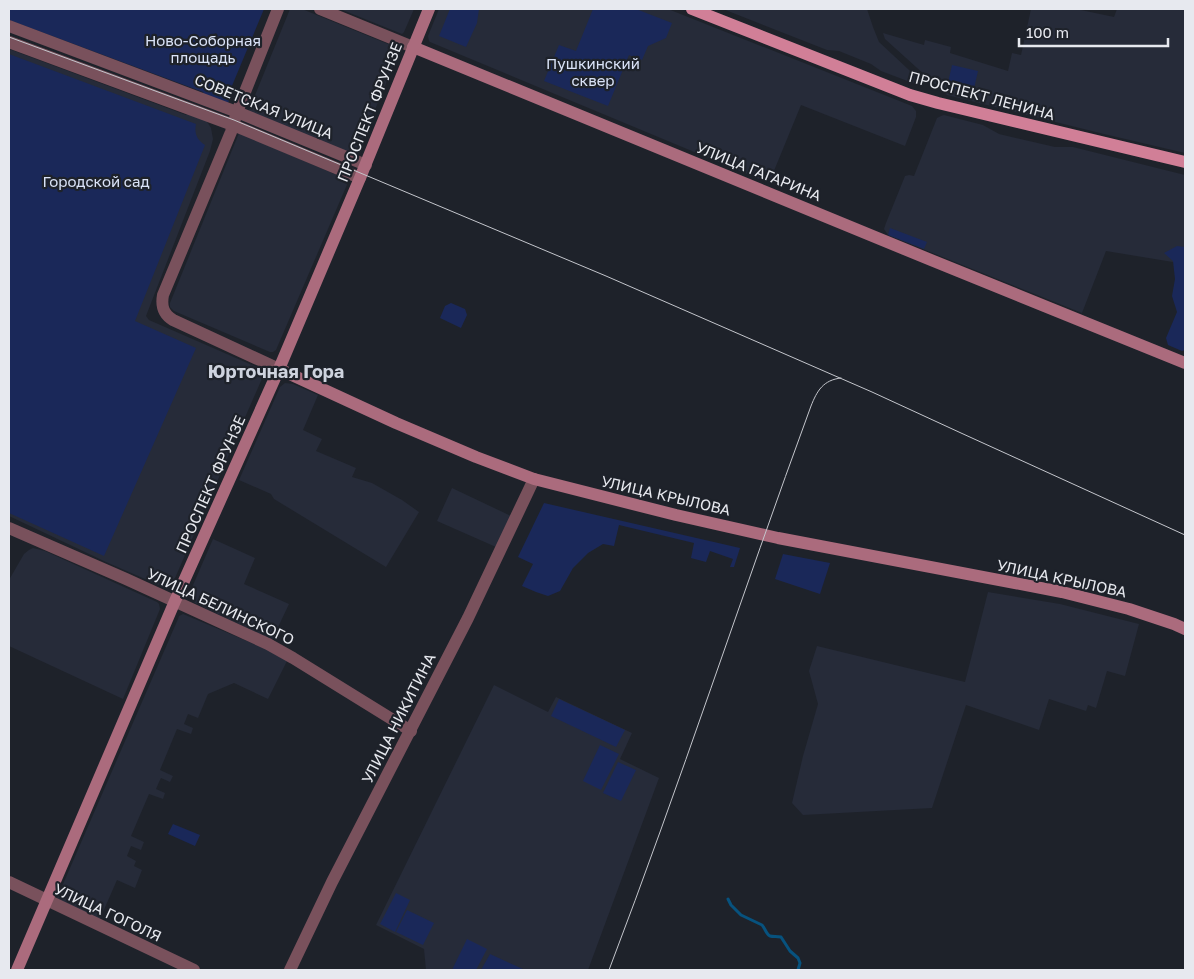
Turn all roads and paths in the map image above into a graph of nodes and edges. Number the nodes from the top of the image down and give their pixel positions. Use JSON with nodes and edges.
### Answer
{"nodes":[{"id":1,"x":278,"y":9,"type":"edge"},
{"id":2,"x":320,"y":9,"type":"edge"},
{"id":3,"x":429,"y":9,"type":"edge"},
{"id":4,"x":692,"y":9,"type":"edge"},
{"id":5,"x":9,"y":26,"type":"edge"},
{"id":6,"x":9,"y":42,"type":"edge"},
{"id":7,"x":413,"y":47,"type":"junction"},
{"id":8,"x":236,"y":112,"type":"junction"},
{"id":9,"x":233,"y":125,"type":"junction"},
{"id":10,"x":1185,"y":162,"type":"edge"},
{"id":11,"x":366,"y":164,"type":"junction"},
{"id":12,"x":360,"y":178,"type":"junction"},
{"id":13,"x":1185,"y":363,"type":"edge"},
{"id":14,"x":279,"y":369,"type":"junction"},
{"id":15,"x":534,"y":480,"type":"junction"},
{"id":16,"x":9,"y":528,"type":"edge"},
{"id":17,"x":175,"y":601,"type":"junction"},
{"id":18,"x":1185,"y":629,"type":"edge"},
{"id":19,"x":411,"y":730,"type":"junction"},
{"id":20,"x":9,"y":882,"type":"edge"},
{"id":21,"x":47,"y":901,"type":"junction"},
{"id":22,"x":17,"y":970,"type":"edge"},
{"id":23,"x":194,"y":970,"type":"edge"},
{"id":24,"x":290,"y":970,"type":"edge"}],
"edges":[{"from":1,"to":8,"type":"street"},
{"from":2,"to":7,"type":"street","name":"УЛИЦА ГАГАРИНА"},
{"from":3,"to":7,"type":"main road","name":"ПРОСПЕКТ ФРУНЗЕ"},
{"from":4,"to":10,"type":"main road","name":"ПРОСПЕКТ ЛЕНИНА"},
{"from":5,"to":8,"type":"street","name":"СОВЕТСКАЯ УЛИЦА"},
{"from":6,"to":9,"type":"street","name":"СОВЕТСКАЯ УЛИЦА"},
{"from":7,"to":11,"type":"main road","name":"ПРОСПЕКТ ФРУНЗЕ"},
{"from":7,"to":13,"type":"main road","name":"УЛИЦА ГАГАРИНА"},
{"from":8,"to":9,"type":"street"},
{"from":8,"to":11,"type":"street","name":"СОВЕТСКАЯ УЛИЦА"},
{"from":9,"to":12,"type":"street","name":"СОВЕТСКАЯ УЛИЦА"},
{"from":9,"to":14,"type":"street","name":"УЛИЦА КРЫЛОВА"},
{"from":11,"to":12,"type":"main road","name":"ПРОСПЕКТ ФРУНЗЕ"},
{"from":12,"to":14,"type":"main road","name":"ПРОСПЕКТ ФРУНЗЕ"},
{"from":14,"to":15,"type":"main road","name":"УЛИЦА КРЫЛОВА"},
{"from":14,"to":17,"type":"main road","name":"ПРОСПЕКТ ФРУНЗЕ"},
{"from":15,"to":18,"type":"main road","name":"УЛИЦА КРЫЛОВА"},
{"from":15,"to":19,"type":"street","name":"УЛИЦА НИКИТИНА"},
{"from":16,"to":17,"type":"street","name":"УЛИЦА БЕЛИНСКОГО"},
{"from":17,"to":19,"type":"street","name":"УЛИЦА БЕЛИНСКОГО"},
{"from":17,"to":21,"type":"main road","name":"ПРОСПЕКТ ФРУНЗЕ"},
{"from":19,"to":24,"type":"street","name":"УЛИЦА НИКИТИНА"},
{"from":20,"to":21,"type":"street","name":"УЛИЦА ГОГОЛЯ"},
{"from":21,"to":22,"type":"main road","name":"ПРОСПЕКТ ФРУНЗЕ"},
{"from":21,"to":23,"type":"street","name":"УЛИЦА ГОГОЛЯ"}]}
